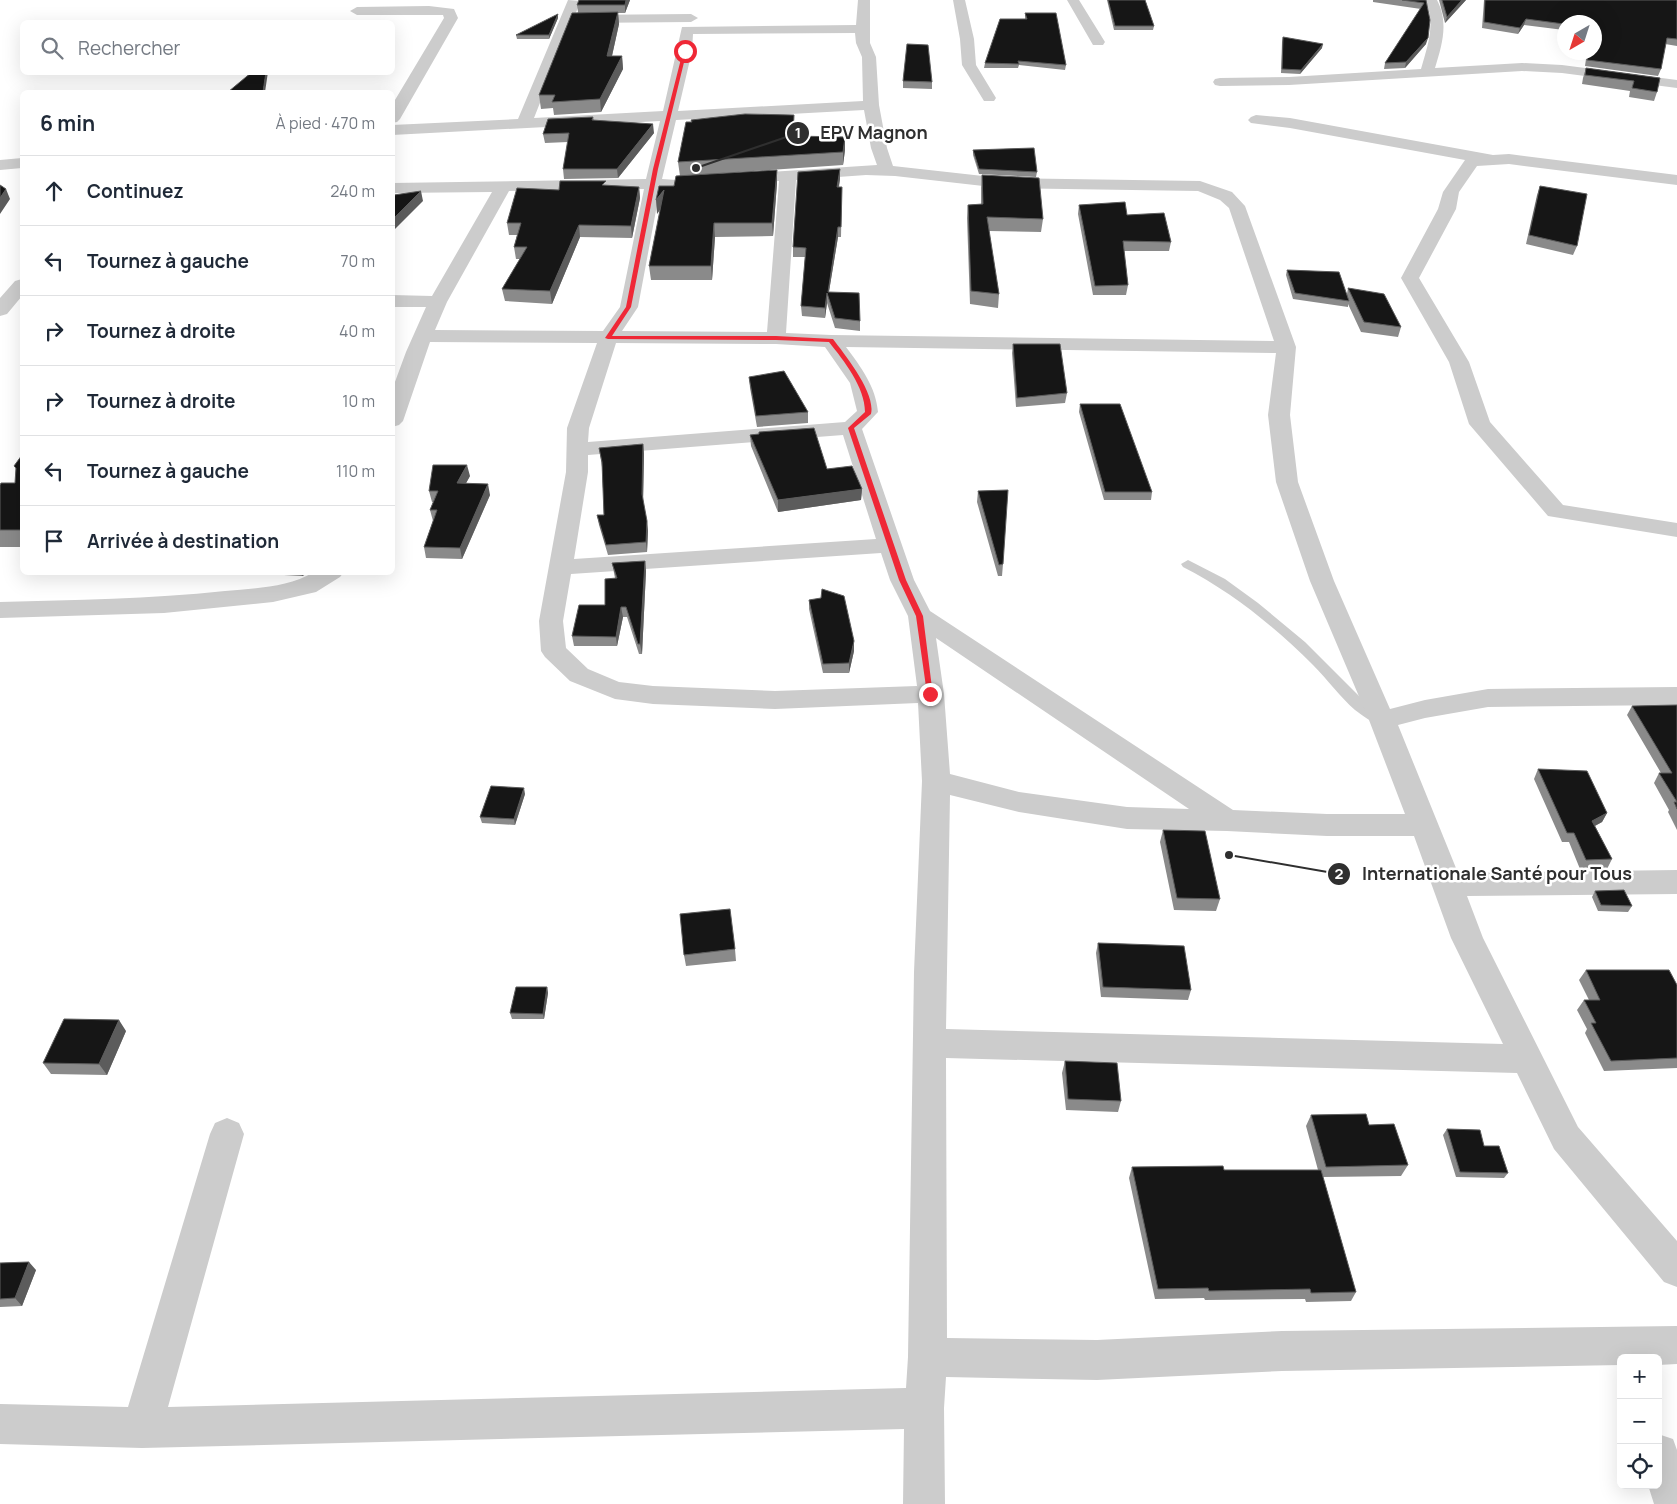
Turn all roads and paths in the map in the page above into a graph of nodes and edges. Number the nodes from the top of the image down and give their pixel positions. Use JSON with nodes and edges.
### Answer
{"nodes":[{"id":1,"x":574,"y":0,"type":"edge"},
{"id":2,"x":864,"y":0,"type":"edge"},
{"id":3,"x":960,"y":0,"type":"edge"},
{"id":4,"x":1073,"y":0,"type":"edge"},
{"id":5,"x":1431,"y":0,"type":"edge"},
{"id":6,"x":357,"y":11,"type":"dead end"},
{"id":7,"x":566,"y":19,"type":"junction"},
{"id":8,"x":691,"y":19,"type":"junction"},
{"id":9,"x":862,"y":30,"type":"junction"},
{"id":10,"x":1098,"y":42,"type":"dead end"},
{"id":11,"x":1427,"y":71,"type":"junction"},
{"id":12,"x":1220,"y":82,"type":"dead end"},
{"id":13,"x":1677,"y":84,"type":"edge"},
{"id":14,"x":989,"y":98,"type":"dead end"},
{"id":15,"x":871,"y":105,"type":"junction"},
{"id":16,"x":395,"y":114,"type":"edge"},
{"id":17,"x":669,"y":117,"type":"junction"},
{"id":18,"x":1256,"y":120,"type":"dead end"},
{"id":19,"x":524,"y":124,"type":"junction"},
{"id":20,"x":395,"y":130,"type":"edge"},
{"id":21,"x":1492,"y":160,"type":"junction"},
{"id":22,"x":20,"y":163,"type":"edge"},
{"id":23,"x":0,"y":165,"type":"edge"},
{"id":24,"x":887,"y":171,"type":"junction"},
{"id":25,"x":788,"y":175,"type":"junction"},
{"id":26,"x":720,"y":180,"type":"edge"},
{"id":27,"x":1677,"y":180,"type":"edge"},
{"id":28,"x":691,"y":182,"type":"edge"},
{"id":29,"x":652,"y":185,"type":"junction"},
{"id":30,"x":503,"y":187,"type":"junction"},
{"id":31,"x":395,"y":188,"type":"edge"},
{"id":32,"x":20,"y":288,"type":"edge"},
{"id":33,"x":395,"y":301,"type":"edge"},
{"id":34,"x":438,"y":302,"type":"junction"},
{"id":35,"x":0,"y":310,"type":"edge"},
{"id":36,"x":423,"y":336,"type":"junction"},
{"id":37,"x":608,"y":338,"type":"junction"},
{"id":38,"x":776,"y":338,"type":"junction"},
{"id":39,"x":831,"y":341,"type":"junction"},
{"id":40,"x":1286,"y":347,"type":"junction"},
{"id":41,"x":395,"y":413,"type":"edge"},
{"id":42,"x":851,"y":428,"type":"junction"},
{"id":43,"x":578,"y":449,"type":"junction"},
{"id":44,"x":1677,"y":530,"type":"edge"},
{"id":45,"x":890,"y":545,"type":"junction"},
{"id":46,"x":1188,"y":564,"type":"dead end"},
{"id":47,"x":560,"y":567,"type":"junction"},
{"id":48,"x":327,"y":575,"type":"edge"},
{"id":49,"x":0,"y":610,"type":"edge"},
{"id":50,"x":920,"y":616,"type":"junction"},
{"id":51,"x":930,"y":694,"type":"junction"},
{"id":52,"x":1677,"y":696,"type":"edge"},
{"id":53,"x":1382,"y":720,"type":"junction"},
{"id":54,"x":936,"y":781,"type":"junction"},
{"id":55,"x":1227,"y":820,"type":"junction"},
{"id":56,"x":1424,"y":825,"type":"junction"},
{"id":57,"x":1677,"y":882,"type":"edge"},
{"id":58,"x":1448,"y":885,"type":"junction"},
{"id":59,"x":930,"y":1043,"type":"junction"},
{"id":60,"x":1526,"y":1059,"type":"junction"},
{"id":61,"x":227,"y":1134,"type":"dead end"},
{"id":62,"x":1677,"y":1269,"type":"edge"},
{"id":63,"x":1677,"y":1345,"type":"edge"},
{"id":64,"x":1624,"y":1352,"type":"edge"},
{"id":65,"x":928,"y":1357,"type":"junction"},
{"id":66,"x":924,"y":1408,"type":"junction"},
{"id":67,"x":0,"y":1424,"type":"edge"},
{"id":68,"x":142,"y":1428,"type":"junction"},
{"id":69,"x":1662,"y":1466,"type":"edge"},
{"id":70,"x":924,"y":1504,"type":"edge"},
{"id":71,"x":1675,"y":1504,"type":"edge"}],
"edges":[{"from":1,"to":7,"type":"street"},
{"from":2,"to":9,"type":"street"},
{"from":3,"to":14,"type":"street"},
{"from":4,"to":10,"type":"street"},
{"from":5,"to":11,"type":"street"},
{"from":6,"to":16,"type":"street"},
{"from":7,"to":8,"type":"street"},
{"from":7,"to":19,"type":"street"},
{"from":8,"to":9,"type":"street"},
{"from":8,"to":17,"type":"street"},
{"from":9,"to":15,"type":"street"},
{"from":11,"to":12,"type":"street"},
{"from":11,"to":13,"type":"street"},
{"from":15,"to":17,"type":"street"},
{"from":15,"to":24,"type":"street"},
{"from":17,"to":19,"type":"street"},
{"from":17,"to":29,"type":"street"},
{"from":18,"to":21,"type":"street"},
{"from":19,"to":20,"type":"street"},
{"from":21,"to":27,"type":"street"},
{"from":21,"to":44,"type":"street"},
{"from":22,"to":23,"type":"street"},
{"from":24,"to":25,"type":"street"},
{"from":24,"to":40,"type":"street"},
{"from":25,"to":26,"type":"street"},
{"from":25,"to":38,"type":"street"},
{"from":28,"to":29,"type":"street"},
{"from":29,"to":30,"type":"street"},
{"from":29,"to":37,"type":"street"},
{"from":30,"to":31,"type":"street"},
{"from":30,"to":34,"type":"street"},
{"from":32,"to":35,"type":"street"},
{"from":33,"to":34,"type":"street"},
{"from":34,"to":36,"type":"street"},
{"from":36,"to":37,"type":"street"},
{"from":36,"to":41,"type":"street"},
{"from":37,"to":38,"type":"street"},
{"from":37,"to":43,"type":"street"},
{"from":38,"to":39,"type":"street"},
{"from":39,"to":40,"type":"street"},
{"from":39,"to":42,"type":"street"},
{"from":40,"to":53,"type":"street"},
{"from":42,"to":43,"type":"street"},
{"from":42,"to":45,"type":"street"},
{"from":43,"to":47,"type":"street"},
{"from":45,"to":47,"type":"street"},
{"from":45,"to":50,"type":"street"},
{"from":46,"to":53,"type":"lane"},
{"from":47,"to":51,"type":"street"},
{"from":48,"to":49,"type":"street"},
{"from":50,"to":51,"type":"street"},
{"from":50,"to":55,"type":"street"},
{"from":51,"to":54,"type":"street"},
{"from":52,"to":53,"type":"street"},
{"from":53,"to":56,"type":"street"},
{"from":54,"to":55,"type":"street"},
{"from":54,"to":59,"type":"street"},
{"from":55,"to":56,"type":"street"},
{"from":56,"to":58,"type":"street"},
{"from":57,"to":58,"type":"street"},
{"from":58,"to":60,"type":"street"},
{"from":59,"to":60,"type":"street"},
{"from":59,"to":65,"type":"street"},
{"from":60,"to":62,"type":"street"},
{"from":61,"to":68,"type":"street"},
{"from":63,"to":64,"type":"street"},
{"from":64,"to":65,"type":"street"},
{"from":65,"to":66,"type":"street"},
{"from":66,"to":68,"type":"street"},
{"from":66,"to":70,"type":"street"},
{"from":67,"to":68,"type":"street"},
{"from":69,"to":71,"type":"street"}]}
